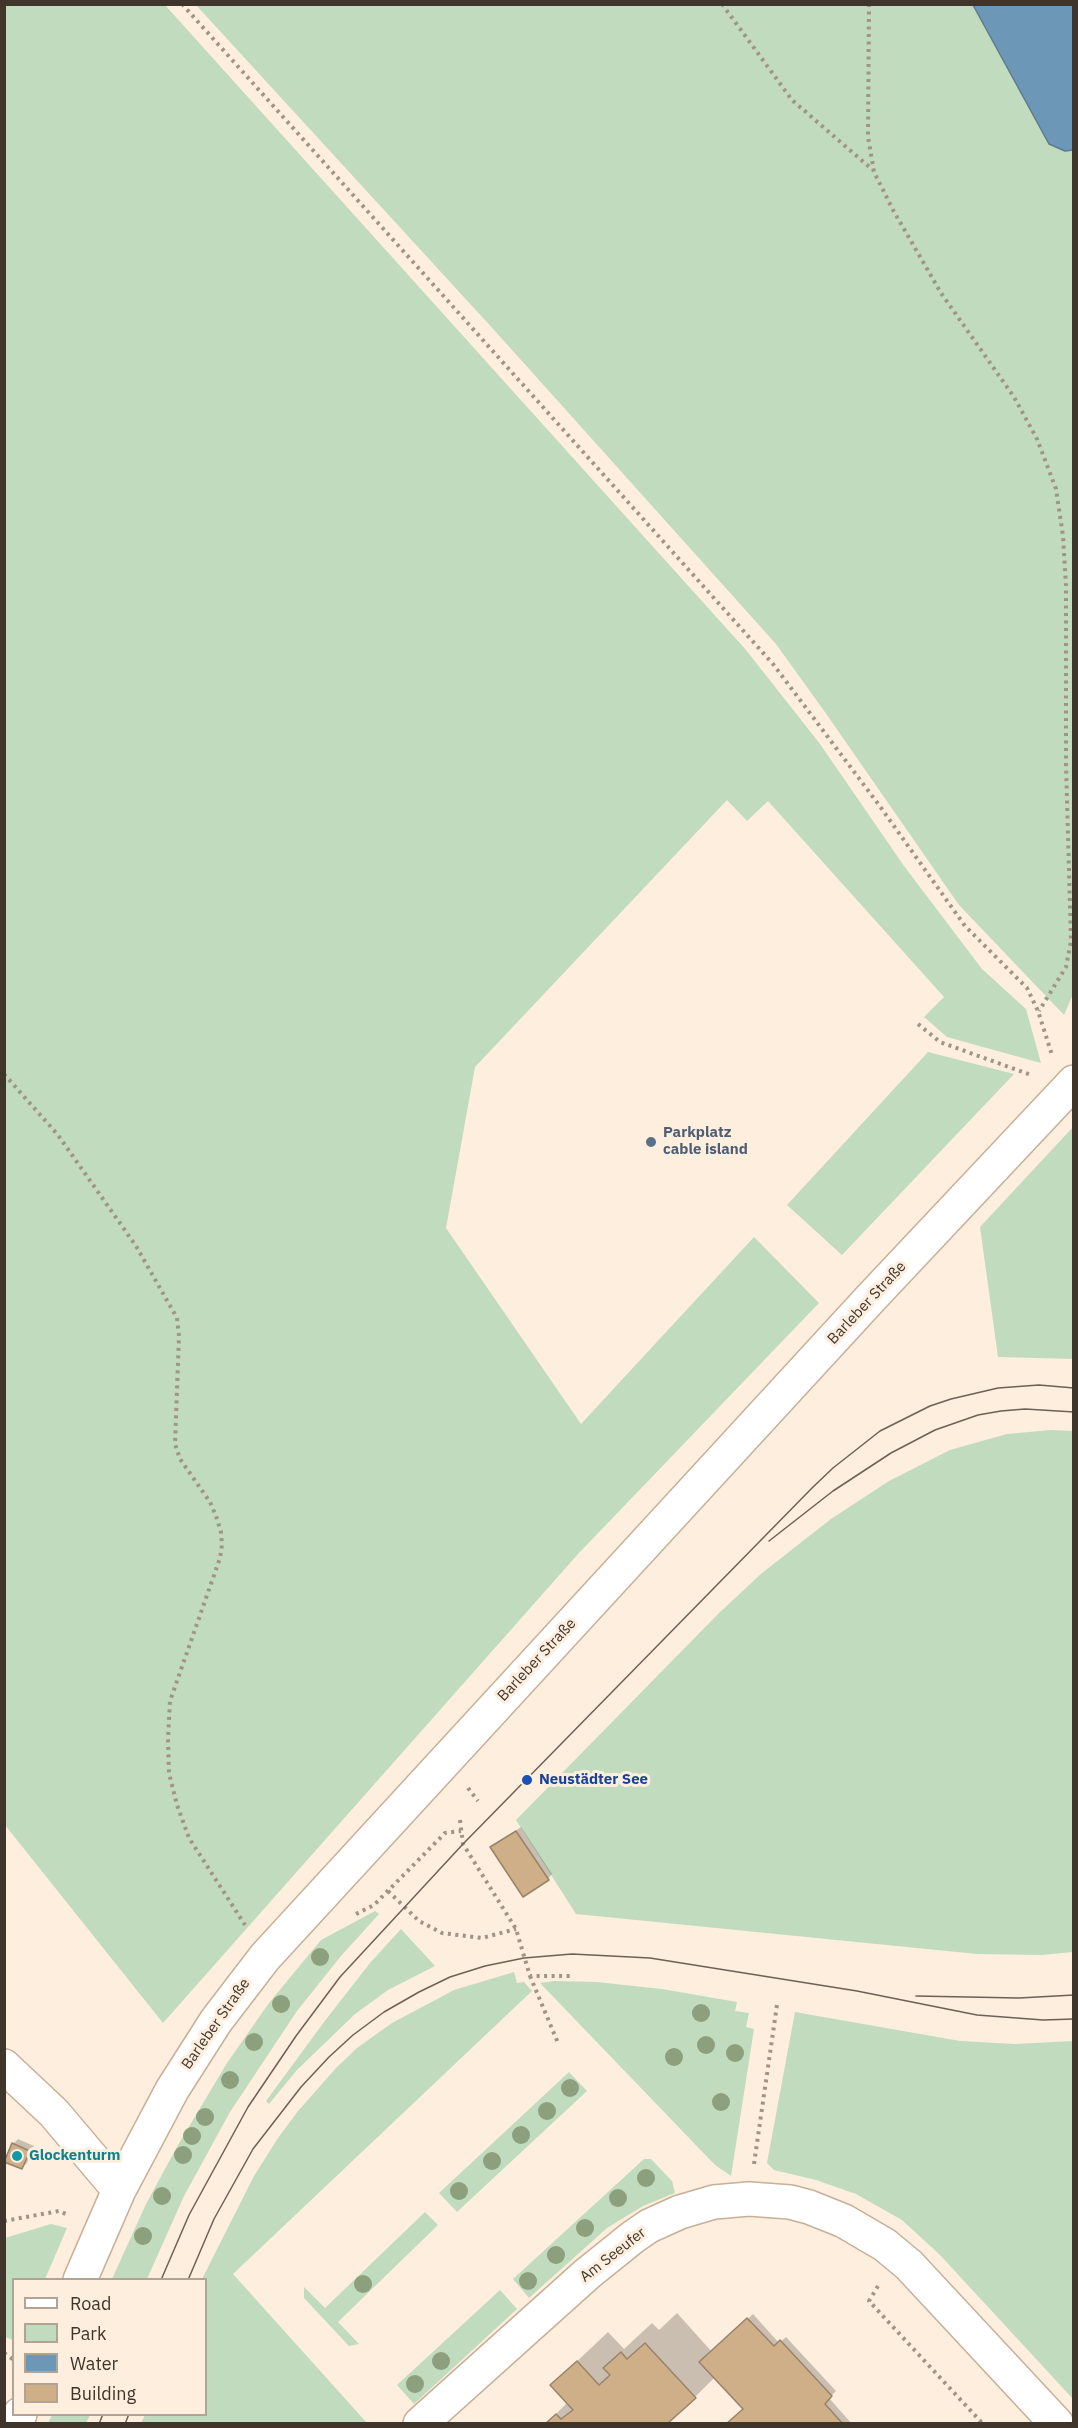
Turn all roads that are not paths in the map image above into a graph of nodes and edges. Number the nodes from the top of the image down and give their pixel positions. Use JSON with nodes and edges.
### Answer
{"nodes":[{"id":1,"x":1065,"y":1080,"type":"edge"},
{"id":2,"x":4,"y":2066,"type":"edge"},
{"id":3,"x":119,"y":2190,"type":"junction"},
{"id":4,"x":81,"y":2278,"type":"edge"},
{"id":5,"x":420,"y":2424,"type":"edge"},
{"id":6,"x":1057,"y":2424,"type":"edge"}],
"edges":[{"from":1,"to":3,"type":"street","name":"Barleber Straße"},
{"from":2,"to":3,"type":"street"},
{"from":3,"to":4,"type":"street","name":"Barleber Straße"},
{"from":5,"to":6,"type":"street","name":"Am Seeufer"}]}
